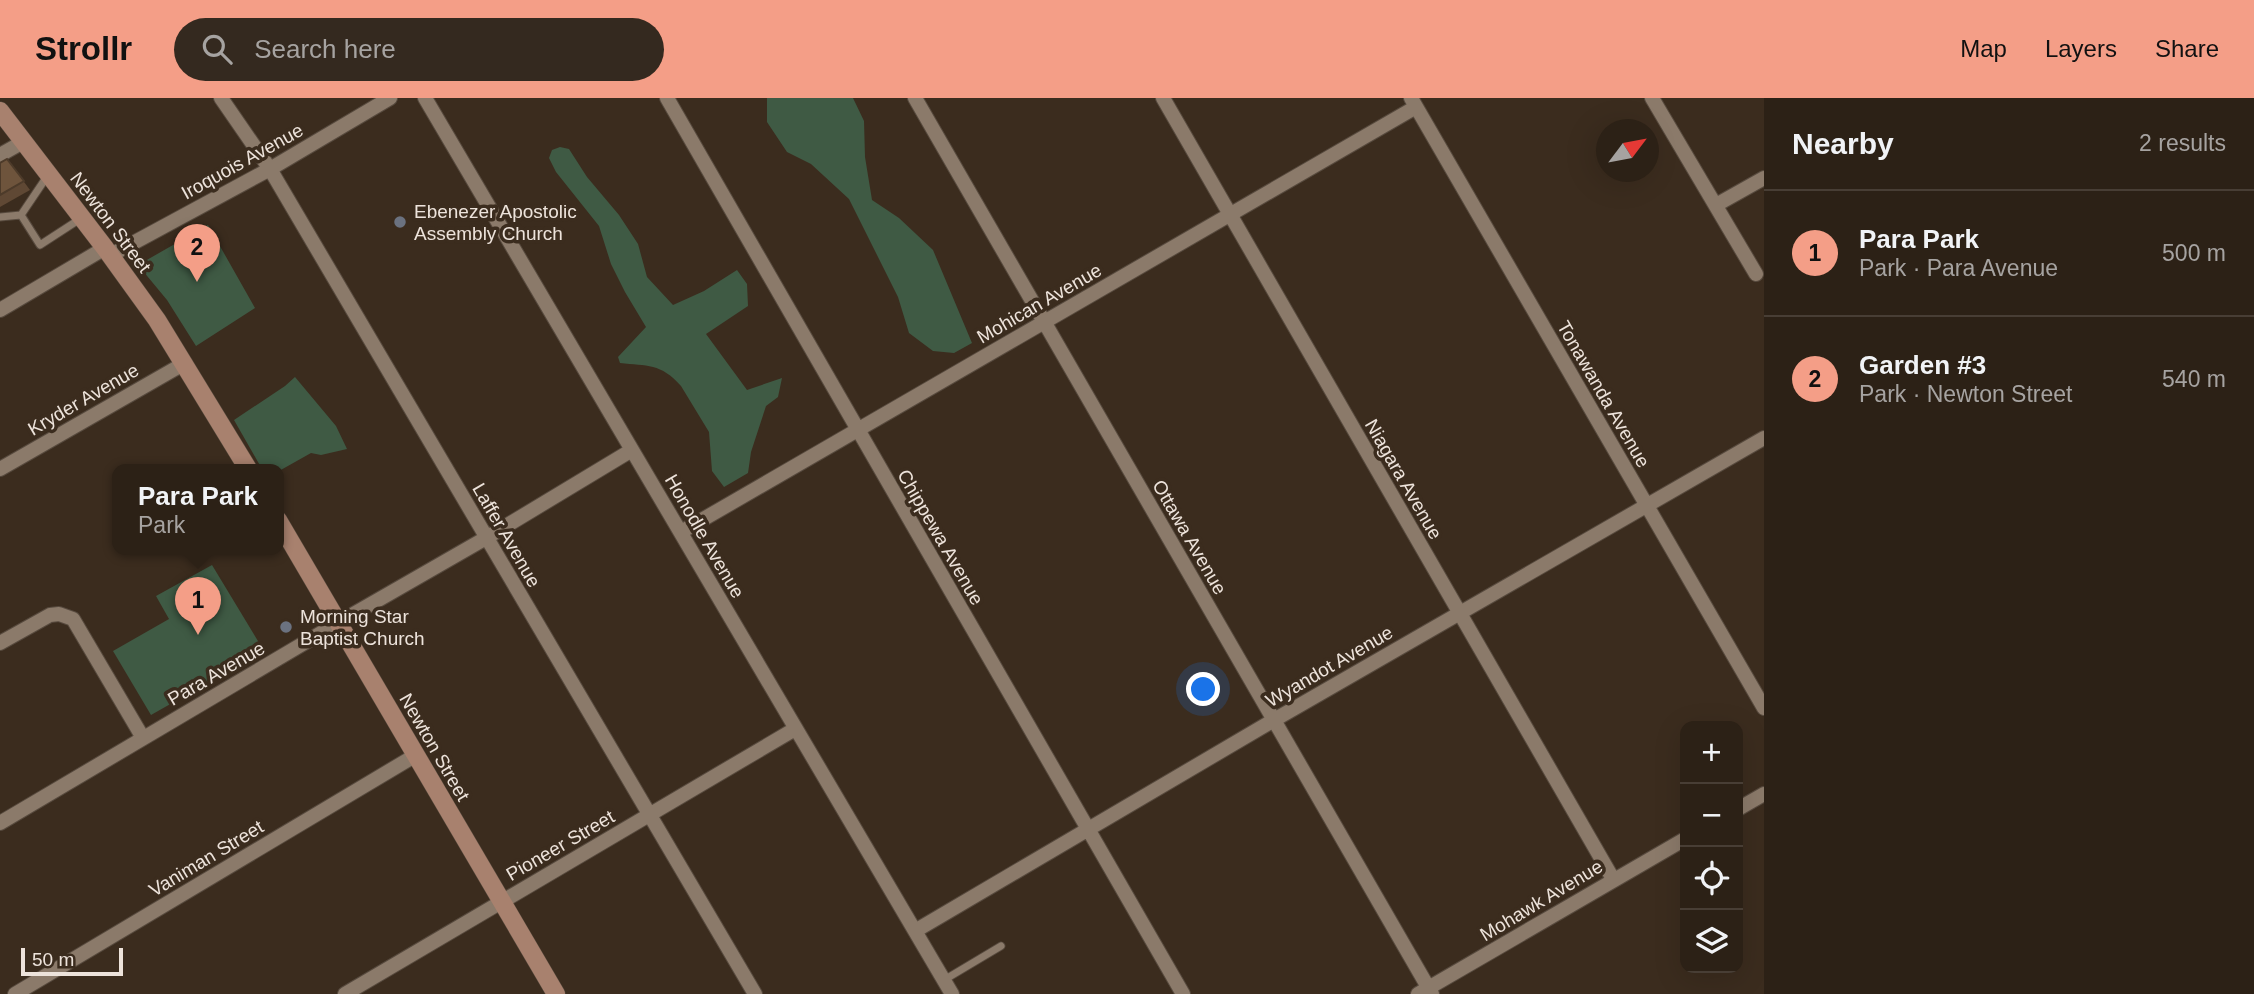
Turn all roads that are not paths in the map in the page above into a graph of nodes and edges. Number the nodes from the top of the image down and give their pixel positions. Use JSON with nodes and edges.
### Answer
{"nodes":[{"id":1,"x":221,"y":98,"type":"edge"},
{"id":2,"x":390,"y":98,"type":"edge"},
{"id":3,"x":425,"y":98,"type":"edge"},
{"id":4,"x":667,"y":98,"type":"edge"},
{"id":5,"x":915,"y":98,"type":"edge"},
{"id":6,"x":1163,"y":98,"type":"edge"},
{"id":7,"x":1652,"y":98,"type":"edge"},
{"id":8,"x":1414,"y":103,"type":"edge"},
{"id":9,"x":0,"y":111,"type":"edge"},
{"id":10,"x":23,"y":142,"type":"junction"},
{"id":11,"x":0,"y":155,"type":"edge"},
{"id":12,"x":270,"y":169,"type":"junction"},
{"id":13,"x":48,"y":175,"type":"junction"},
{"id":14,"x":1764,"y":178,"type":"edge"},
{"id":15,"x":1716,"y":205,"type":"junction"},
{"id":16,"x":21,"y":215,"type":"junction"},
{"id":17,"x":1230,"y":215,"type":"junction"},
{"id":18,"x":0,"y":218,"type":"edge"},
{"id":19,"x":82,"y":218,"type":"junction"},
{"id":20,"x":108,"y":252,"type":"junction"},
{"id":21,"x":1756,"y":274,"type":"dead end"},
{"id":22,"x":0,"y":310,"type":"edge"},
{"id":23,"x":1045,"y":321,"type":"junction"},
{"id":24,"x":186,"y":363,"type":"junction"},
{"id":25,"x":858,"y":430,"type":"junction"},
{"id":26,"x":1764,"y":438,"type":"edge"},
{"id":27,"x":632,"y":450,"type":"junction"},
{"id":28,"x":245,"y":464,"type":"edge"},
{"id":29,"x":0,"y":468,"type":"edge"},
{"id":30,"x":1646,"y":506,"type":"junction"},
{"id":31,"x":284,"y":530,"type":"edge"},
{"id":32,"x":681,"y":532,"type":"junction"},
{"id":33,"x":486,"y":538,"type":"junction"},
{"id":34,"x":1460,"y":614,"type":"junction"},
{"id":35,"x":338,"y":623,"type":"junction"},
{"id":36,"x":0,"y":643,"type":"edge"},
{"id":37,"x":1764,"y":708,"type":"edge"},
{"id":38,"x":1273,"y":720,"type":"junction"},
{"id":39,"x":795,"y":729,"type":"junction"},
{"id":40,"x":143,"y":738,"type":"junction"},
{"id":41,"x":416,"y":755,"type":"junction"},
{"id":42,"x":1764,"y":794,"type":"edge"},
{"id":43,"x":1743,"y":806,"type":"edge"},
{"id":44,"x":650,"y":815,"type":"junction"},
{"id":45,"x":0,"y":823,"type":"edge"},
{"id":46,"x":1088,"y":830,"type":"junction"},
{"id":47,"x":1680,"y":842,"type":"edge"},
{"id":48,"x":1613,"y":879,"type":"junction"},
{"id":49,"x":501,"y":902,"type":"junction"},
{"id":50,"x":915,"y":931,"type":"junction"},
{"id":51,"x":1001,"y":946,"type":"dead end"},
{"id":52,"x":944,"y":980,"type":"junction"},
{"id":53,"x":0,"y":989,"type":"edge"},
{"id":54,"x":1426,"y":992,"type":"edge"},
{"id":55,"x":14,"y":994,"type":"edge"},
{"id":56,"x":345,"y":994,"type":"edge"},
{"id":57,"x":556,"y":994,"type":"edge"},
{"id":58,"x":755,"y":994,"type":"edge"},
{"id":59,"x":952,"y":994,"type":"edge"},
{"id":60,"x":1183,"y":994,"type":"edge"}],
"edges":[{"from":1,"to":12,"type":"street","name":"Laffer Avenue"},
{"from":2,"to":12,"type":"street","name":"Iroquois Avenue"},
{"from":3,"to":27,"type":"street","name":"Honodle Avenue"},
{"from":4,"to":25,"type":"street","name":"Chippewa Avenue"},
{"from":5,"to":23,"type":"street","name":"Ottawa Avenue"},
{"from":6,"to":17,"type":"street","name":"Niagara Avenue"},
{"from":7,"to":15,"type":"street"},
{"from":8,"to":17,"type":"street","name":"Mohican Avenue"},
{"from":8,"to":30,"type":"street","name":"Tonawanda Avenue"},
{"from":9,"to":10,"type":"street","name":"Newton Street"},
{"from":10,"to":11,"type":"street"},
{"from":10,"to":13,"type":"street","name":"Newton Street"},
{"from":12,"to":20,"type":"street","name":"Iroquois Avenue"},
{"from":12,"to":33,"type":"street","name":"Laffer Avenue"},
{"from":13,"to":16,"type":"lane"},
{"from":13,"to":19,"type":"street","name":"Newton Street"},
{"from":14,"to":15,"type":"street"},
{"from":15,"to":21,"type":"street"},
{"from":16,"to":18,"type":"lane"},
{"from":16,"to":19,"type":"lane"},
{"from":17,"to":23,"type":"street","name":"Mohican Avenue"},
{"from":17,"to":34,"type":"street","name":"Niagara Avenue"},
{"from":19,"to":20,"type":"street","name":"Newton Street"},
{"from":20,"to":22,"type":"street","name":"Iroquois Avenue"},
{"from":20,"to":24,"type":"street","name":"Newton Street"},
{"from":23,"to":25,"type":"street","name":"Mohican Avenue"},
{"from":23,"to":38,"type":"street","name":"Ottawa Avenue"},
{"from":24,"to":28,"type":"street","name":"Newton Street"},
{"from":24,"to":29,"type":"street","name":"Kryder Avenue"},
{"from":25,"to":32,"type":"street","name":"Mohican Avenue"},
{"from":25,"to":46,"type":"street","name":"Chippewa Avenue"},
{"from":26,"to":30,"type":"street","name":"Wyandot Avenue"},
{"from":27,"to":32,"type":"street","name":"Honodle Avenue"},
{"from":27,"to":33,"type":"street","name":"Para Avenue"},
{"from":30,"to":34,"type":"street","name":"Wyandot Avenue"},
{"from":30,"to":37,"type":"street","name":"Tonawanda Avenue"},
{"from":31,"to":35,"type":"street","name":"Newton Street"},
{"from":32,"to":39,"type":"street","name":"Honodle Avenue"},
{"from":33,"to":35,"type":"street","name":"Para Avenue"},
{"from":33,"to":44,"type":"street","name":"Laffer Avenue"},
{"from":34,"to":38,"type":"street","name":"Wyandot Avenue"},
{"from":34,"to":48,"type":"street","name":"Niagara Avenue"},
{"from":35,"to":40,"type":"street","name":"Para Avenue"},
{"from":35,"to":41,"type":"street","name":"Newton Street"},
{"from":36,"to":40,"type":"street"},
{"from":38,"to":46,"type":"street","name":"Wyandot Avenue"},
{"from":38,"to":54,"type":"street","name":"Ottawa Avenue"},
{"from":39,"to":44,"type":"street","name":"Pioneer Street"},
{"from":39,"to":50,"type":"street","name":"Honodle Avenue"},
{"from":40,"to":45,"type":"street","name":"Para Avenue"},
{"from":41,"to":49,"type":"street","name":"Newton Street"},
{"from":41,"to":55,"type":"street","name":"Vaniman Street"},
{"from":42,"to":43,"type":"street"},
{"from":44,"to":49,"type":"street","name":"Pioneer Street"},
{"from":44,"to":58,"type":"street","name":"Laffer Avenue"},
{"from":46,"to":50,"type":"street","name":"Wyandot Avenue"},
{"from":46,"to":60,"type":"street","name":"Chippewa Avenue"},
{"from":47,"to":48,"type":"street","name":"Mohawk Avenue"},
{"from":48,"to":54,"type":"street","name":"Mohawk Avenue"},
{"from":49,"to":56,"type":"street","name":"Pioneer Street"},
{"from":49,"to":57,"type":"street","name":"Newton Street"},
{"from":50,"to":52,"type":"street","name":"Honodle Avenue"},
{"from":51,"to":52,"type":"lane"},
{"from":52,"to":59,"type":"street","name":"Honodle Avenue"},
{"from":53,"to":55,"type":"street"}]}
